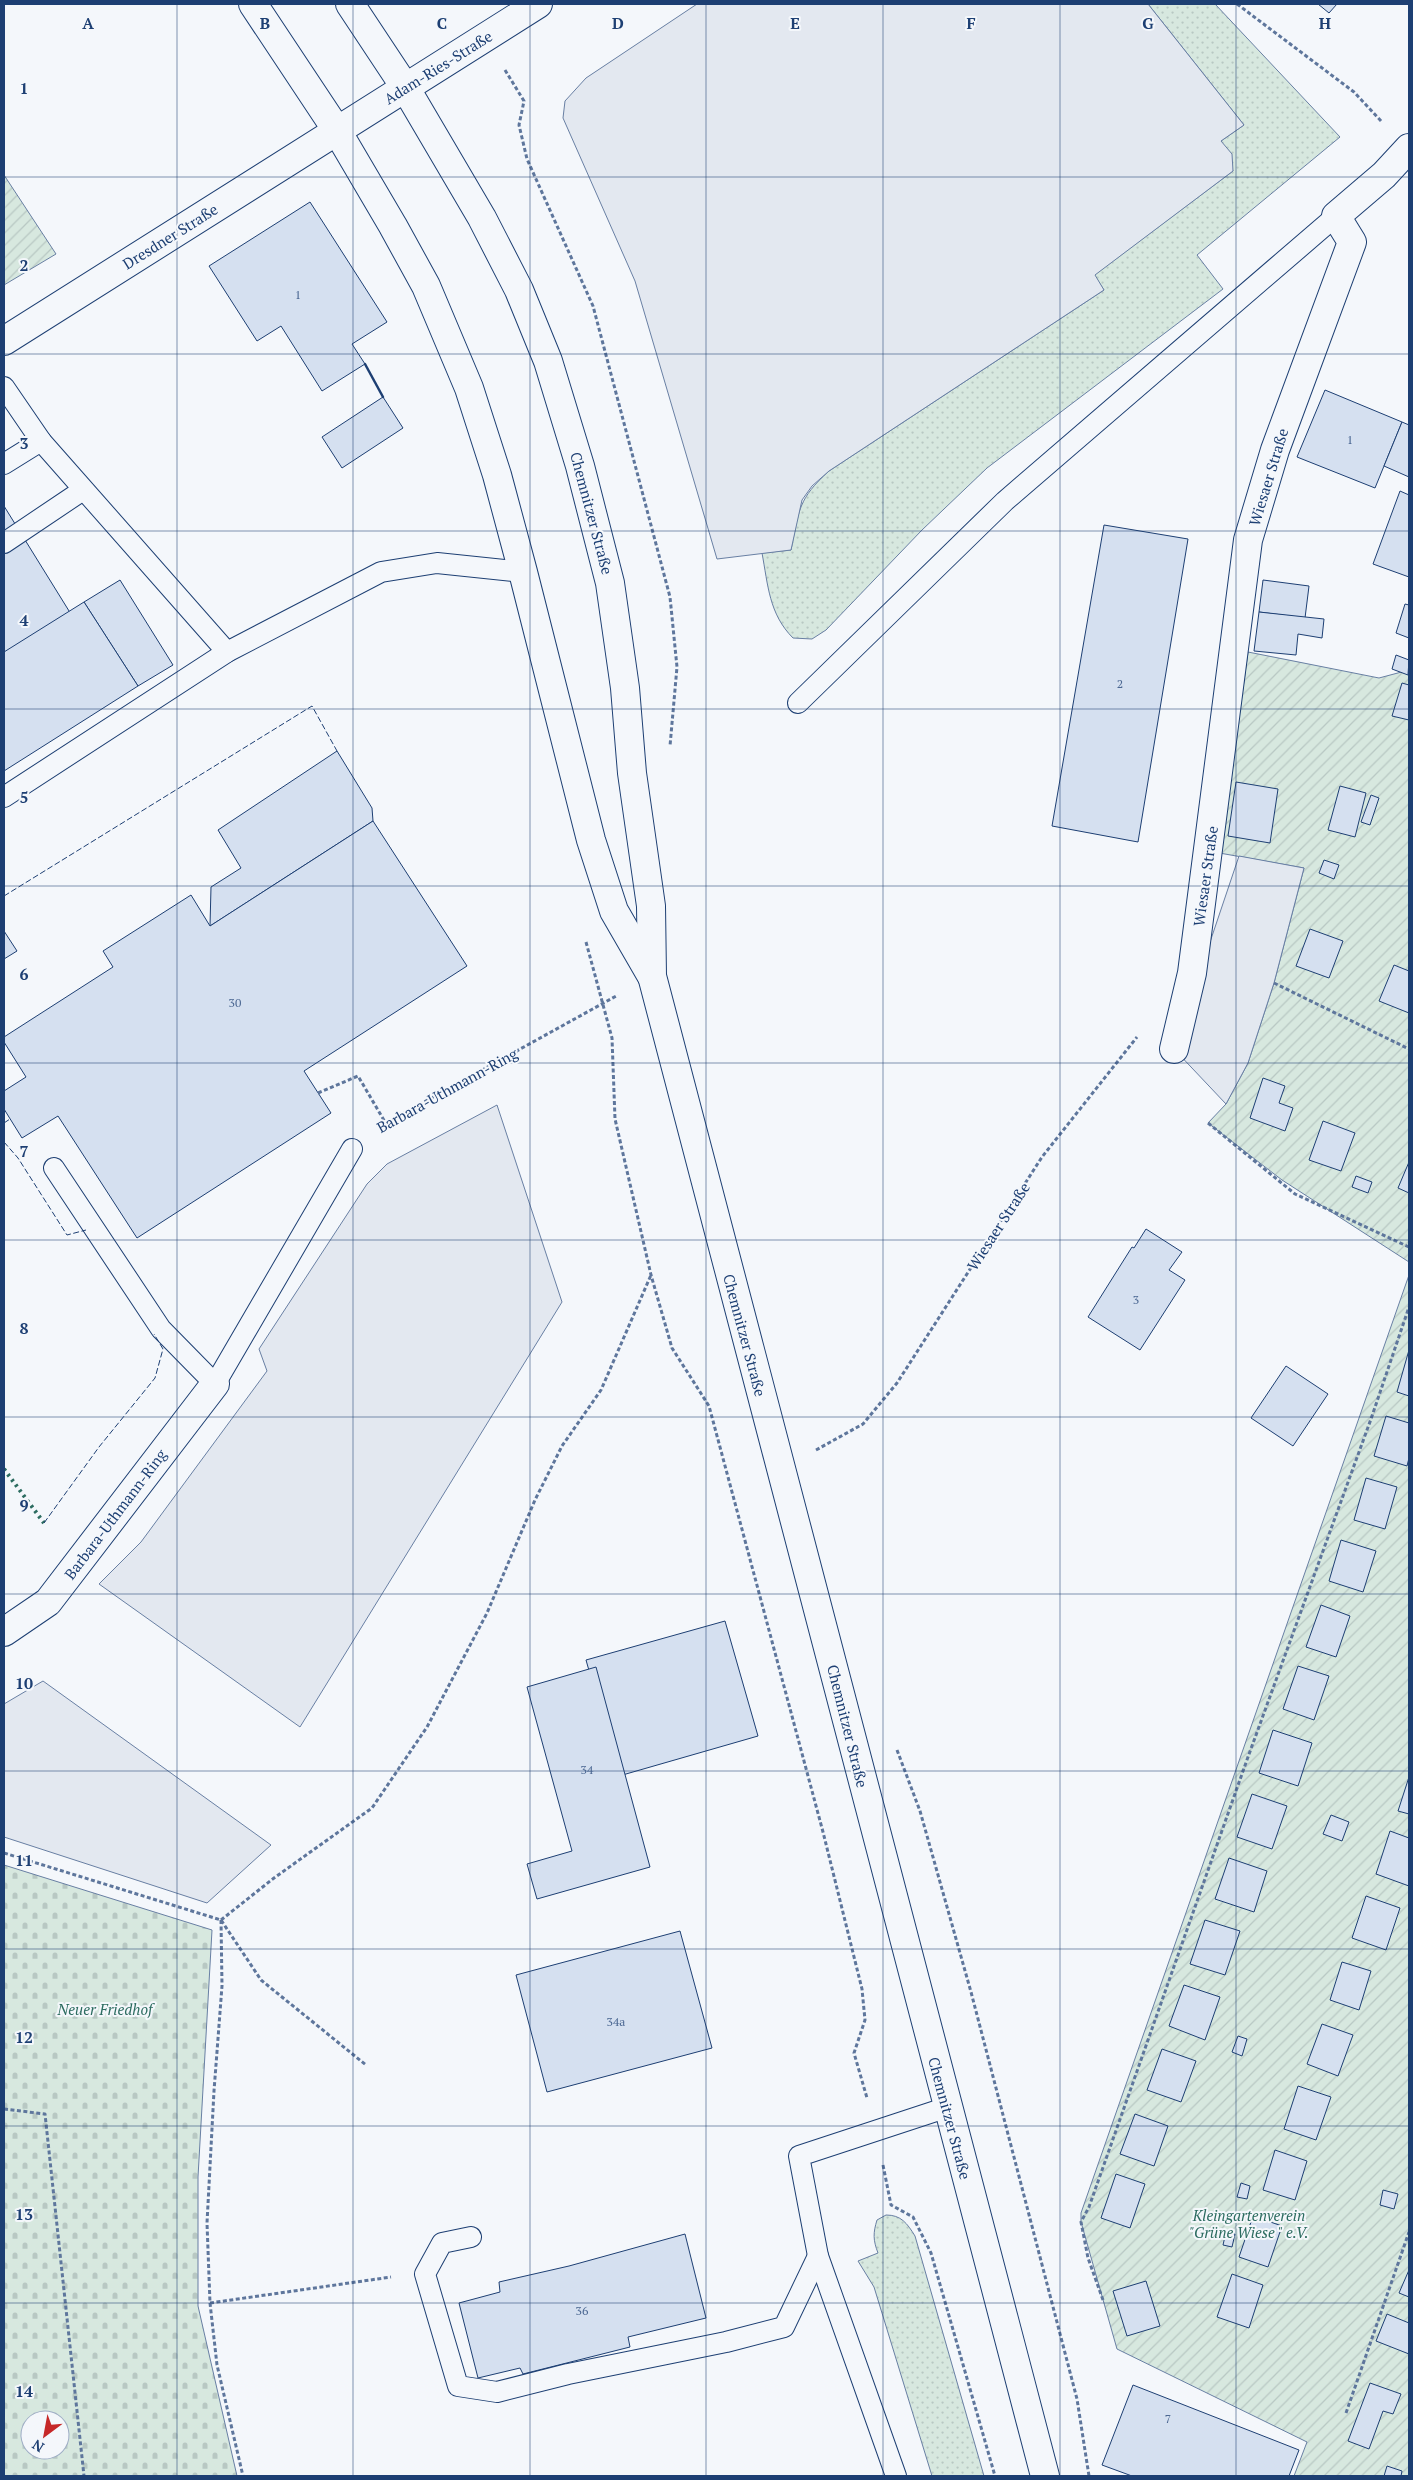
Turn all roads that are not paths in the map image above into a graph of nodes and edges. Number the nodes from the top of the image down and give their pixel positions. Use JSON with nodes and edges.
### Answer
{"nodes":[{"id":1,"x":254,"y":4,"type":"edge"},
{"id":2,"x":350,"y":4,"type":"edge"},
{"id":3,"x":538,"y":4,"type":"edge"},
{"id":4,"x":405,"y":87,"type":"junction"},
{"id":5,"x":336,"y":129,"type":"junction"},
{"id":6,"x":1409,"y":149,"type":"edge"},
{"id":7,"x":1336,"y":216,"type":"junction"},
{"id":8,"x":4,"y":342,"type":"edge"},
{"id":9,"x":4,"y":387,"type":"edge"},
{"id":10,"x":42,"y":441,"type":"junction"},
{"id":11,"x":4,"y":464,"type":"edge"},
{"id":12,"x":83,"y":490,"type":"junction"},
{"id":13,"x":4,"y":543,"type":"edge"},
{"id":14,"x":524,"y":572,"type":"junction"},
{"id":15,"x":227,"y":652,"type":"junction"},
{"id":16,"x":798,"y":703,"type":"dead end"},
{"id":17,"x":4,"y":797,"type":"edge"},
{"id":18,"x":652,"y":976,"type":"junction"},
{"id":19,"x":1174,"y":1049,"type":"road end"},
{"id":20,"x":352,"y":1149,"type":"road end"},
{"id":21,"x":54,"y":1168,"type":"dead end"},
{"id":22,"x":215,"y":1384,"type":"junction"},
{"id":23,"x":4,"y":1632,"type":"edge"},
{"id":24,"x":948,"y":2107,"type":"junction"},
{"id":25,"x":471,"y":2237,"type":"dead end"},
{"id":26,"x":818,"y":2256,"type":"junction"},
{"id":27,"x":896,"y":2476,"type":"edge"},
{"id":28,"x":1045,"y":2476,"type":"edge"}],
"edges":[{"from":1,"to":5,"type":"main road","name":"Chemnitzer Straße"},
{"from":2,"to":4,"type":"main road","name":"Chemnitzer Straße"},
{"from":3,"to":4,"type":"main road","name":"Adam-Ries-Straße"},
{"from":4,"to":5,"type":"main road","name":"Adam-Ries-Straße"},
{"from":4,"to":18,"type":"main road","name":"Chemnitzer Straße"},
{"from":5,"to":8,"type":"main road","name":"Dresdner Straße"},
{"from":5,"to":14,"type":"main road","name":"Chemnitzer Straße"},
{"from":6,"to":7,"type":"main road"},
{"from":7,"to":16,"type":"lane"},
{"from":7,"to":19,"type":"main road","name":"Wiesaer Straße"},
{"from":9,"to":10,"type":"lane"},
{"from":10,"to":11,"type":"lane"},
{"from":10,"to":12,"type":"lane"},
{"from":12,"to":13,"type":"lane"},
{"from":12,"to":15,"type":"lane"},
{"from":14,"to":15,"type":"lane"},
{"from":14,"to":18,"type":"main road","name":"Chemnitzer Straße"},
{"from":15,"to":17,"type":"lane"},
{"from":18,"to":24,"type":"main road","name":"Chemnitzer Straße"},
{"from":20,"to":22,"type":"lane","name":"Barbara-Uthmann-Ring"},
{"from":21,"to":22,"type":"lane"},
{"from":22,"to":23,"type":"main road","name":"Barbara-Uthmann-Ring"},
{"from":24,"to":26,"type":"lane"},
{"from":24,"to":28,"type":"main road","name":"Chemnitzer Straße"},
{"from":25,"to":26,"type":"lane"},
{"from":26,"to":27,"type":"lane"}]}
